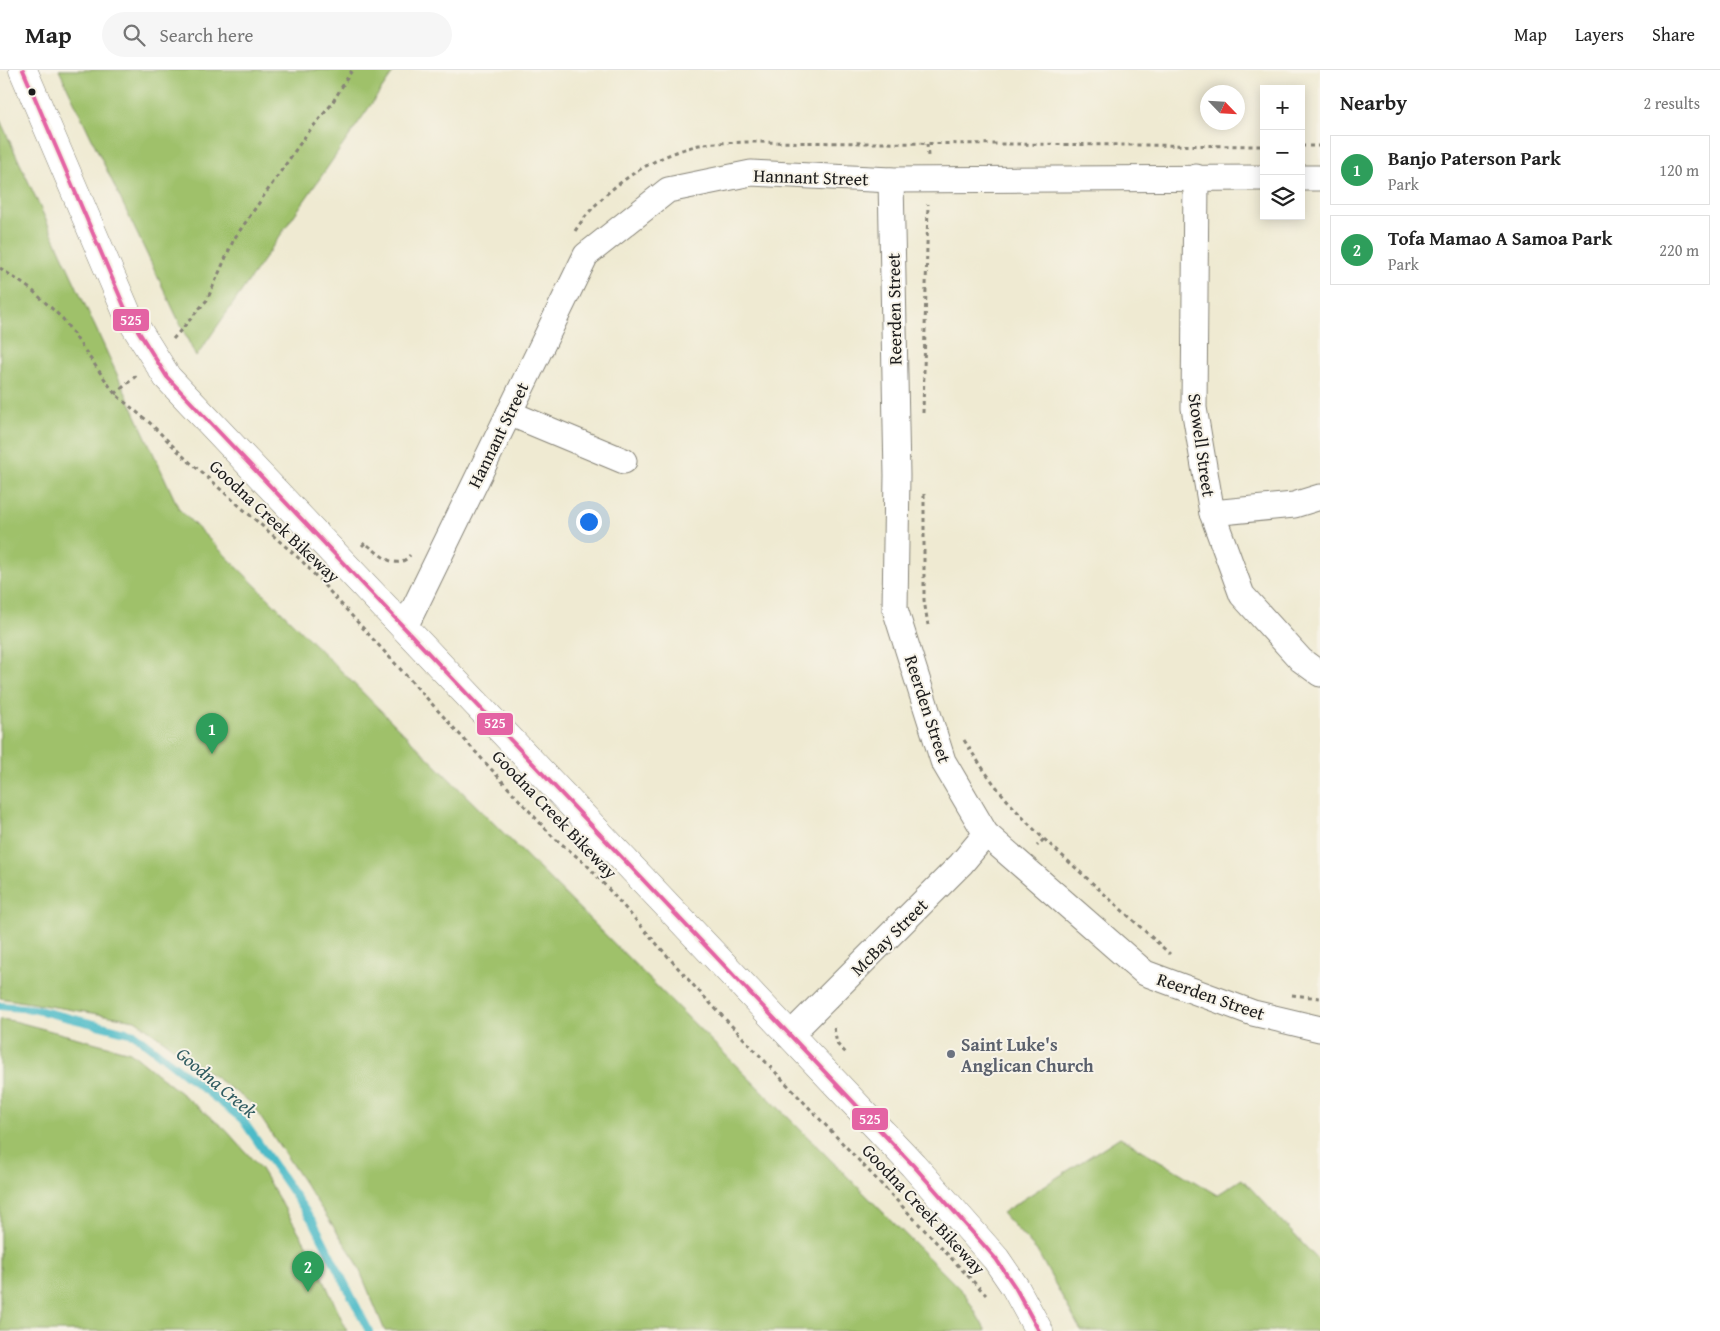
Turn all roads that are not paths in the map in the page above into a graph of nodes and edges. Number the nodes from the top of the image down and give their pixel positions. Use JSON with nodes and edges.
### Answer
{"nodes":[{"id":1,"x":23,"y":70,"type":"edge"},
{"id":2,"x":1196,"y":177,"type":"junction"},
{"id":3,"x":1260,"y":178,"type":"edge"},
{"id":4,"x":1305,"y":178,"type":"edge"},
{"id":5,"x":1320,"y":178,"type":"edge"},
{"id":6,"x":891,"y":180,"type":"junction"},
{"id":7,"x":509,"y":413,"type":"junction"},
{"id":8,"x":624,"y":461,"type":"dead end"},
{"id":9,"x":1320,"y":497,"type":"edge"},
{"id":10,"x":1212,"y":513,"type":"junction"},
{"id":11,"x":405,"y":627,"type":"junction"},
{"id":12,"x":1320,"y":674,"type":"edge"},
{"id":13,"x":986,"y":834,"type":"junction"},
{"id":14,"x":1320,"y":1029,"type":"edge"},
{"id":15,"x":789,"y":1036,"type":"junction"},
{"id":16,"x":1039,"y":1331,"type":"edge"}],
"edges":[{"from":1,"to":11,"type":"street"},
{"from":2,"to":3,"type":"street","name":"Hannant Street"},
{"from":2,"to":6,"type":"street","name":"Hannant Street"},
{"from":2,"to":10,"type":"street","name":"Stowell Street"},
{"from":4,"to":5,"type":"street"},
{"from":6,"to":7,"type":"street","name":"Hannant Street"},
{"from":6,"to":13,"type":"street","name":"Reerden Street"},
{"from":7,"to":8,"type":"street"},
{"from":7,"to":11,"type":"street","name":"Hannant Street"},
{"from":9,"to":10,"type":"street"},
{"from":10,"to":12,"type":"street","name":"Stowell Street"},
{"from":11,"to":15,"type":"street"},
{"from":13,"to":14,"type":"street","name":"Reerden Street"},
{"from":13,"to":15,"type":"street","name":"McBay Street"},
{"from":15,"to":16,"type":"street"}]}
